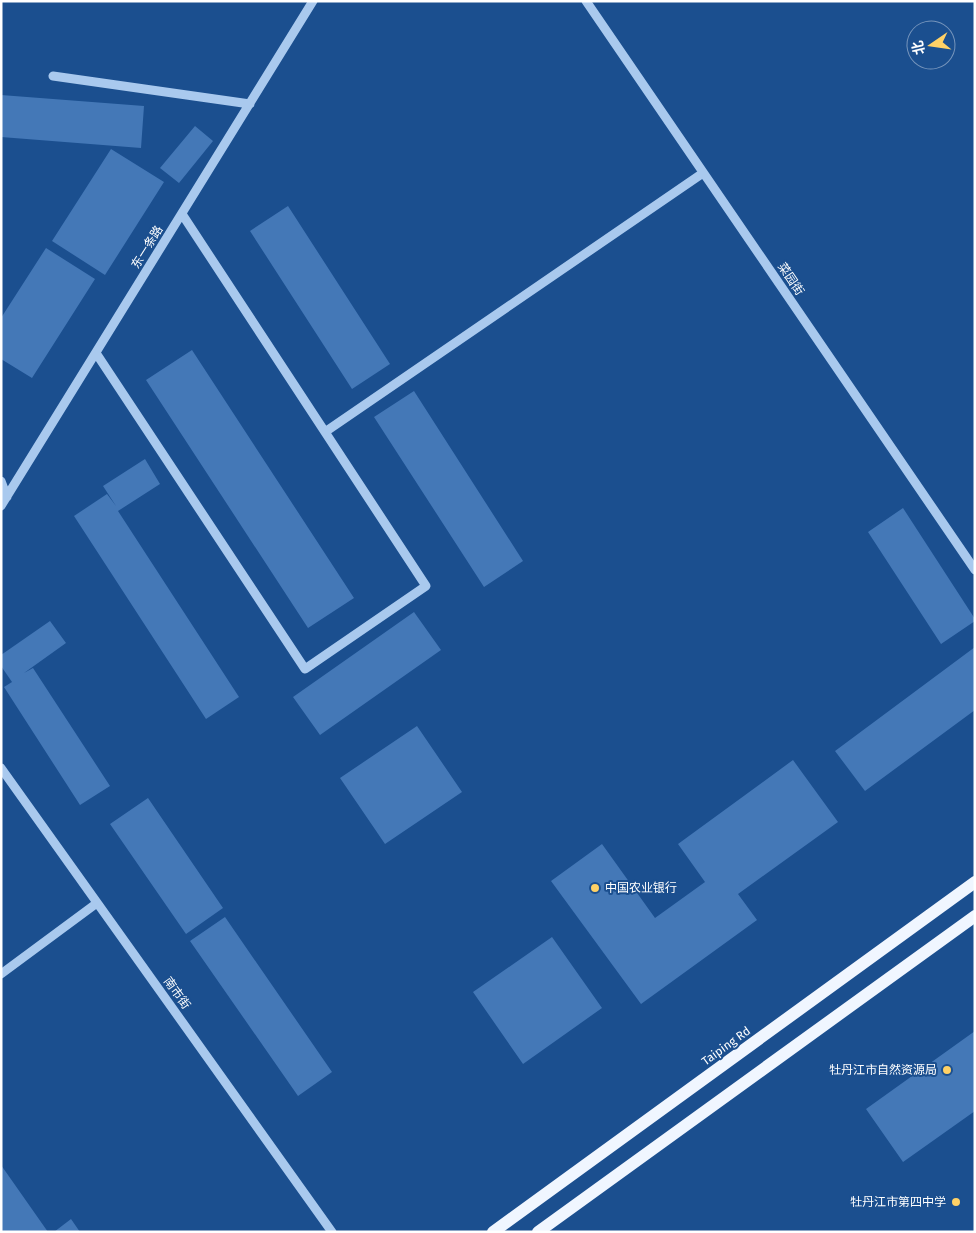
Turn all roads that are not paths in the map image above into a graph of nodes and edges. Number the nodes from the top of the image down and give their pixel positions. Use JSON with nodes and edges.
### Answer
{"nodes":[{"id":1,"x":314,"y":1,"type":"edge"},
{"id":2,"x":586,"y":1,"type":"edge"},
{"id":3,"x":53,"y":76,"type":"dead end"},
{"id":4,"x":250,"y":104,"type":"junction"},
{"id":5,"x":703,"y":174,"type":"junction"},
{"id":6,"x":182,"y":214,"type":"junction"},
{"id":7,"x":96,"y":353,"type":"junction"},
{"id":8,"x":325,"y":432,"type":"junction"},
{"id":9,"x":1,"y":481,"type":"edge"},
{"id":10,"x":7,"y":497,"type":"junction"},
{"id":11,"x":1,"y":506,"type":"edge"},
{"id":12,"x":975,"y":570,"type":"edge"},
{"id":13,"x":1,"y":768,"type":"edge"},
{"id":14,"x":975,"y":882,"type":"edge"},
{"id":15,"x":97,"y":903,"type":"junction"},
{"id":16,"x":975,"y":916,"type":"edge"},
{"id":17,"x":1,"y":974,"type":"edge"},
{"id":18,"x":332,"y":1232,"type":"edge"},
{"id":19,"x":493,"y":1232,"type":"edge"},
{"id":20,"x":538,"y":1232,"type":"edge"}],
"edges":[{"from":1,"to":4,"type":"street","name":"东一条路"},
{"from":2,"to":5,"type":"street","name":"菜园街"},
{"from":3,"to":4,"type":"street"},
{"from":4,"to":6,"type":"street","name":"东一条路"},
{"from":5,"to":8,"type":"street"},
{"from":5,"to":12,"type":"street","name":"菜园街"},
{"from":6,"to":7,"type":"street","name":"东一条路"},
{"from":6,"to":8,"type":"street"},
{"from":7,"to":8,"type":"street"},
{"from":7,"to":10,"type":"street","name":"东一条路"},
{"from":9,"to":10,"type":"street"},
{"from":10,"to":11,"type":"street","name":"东一条路"},
{"from":13,"to":15,"type":"street","name":"南市街"},
{"from":14,"to":19,"type":"main road","name":"Taiping Rd"},
{"from":15,"to":17,"type":"street"},
{"from":15,"to":18,"type":"street","name":"南市街"},
{"from":16,"to":20,"type":"main road"}]}
